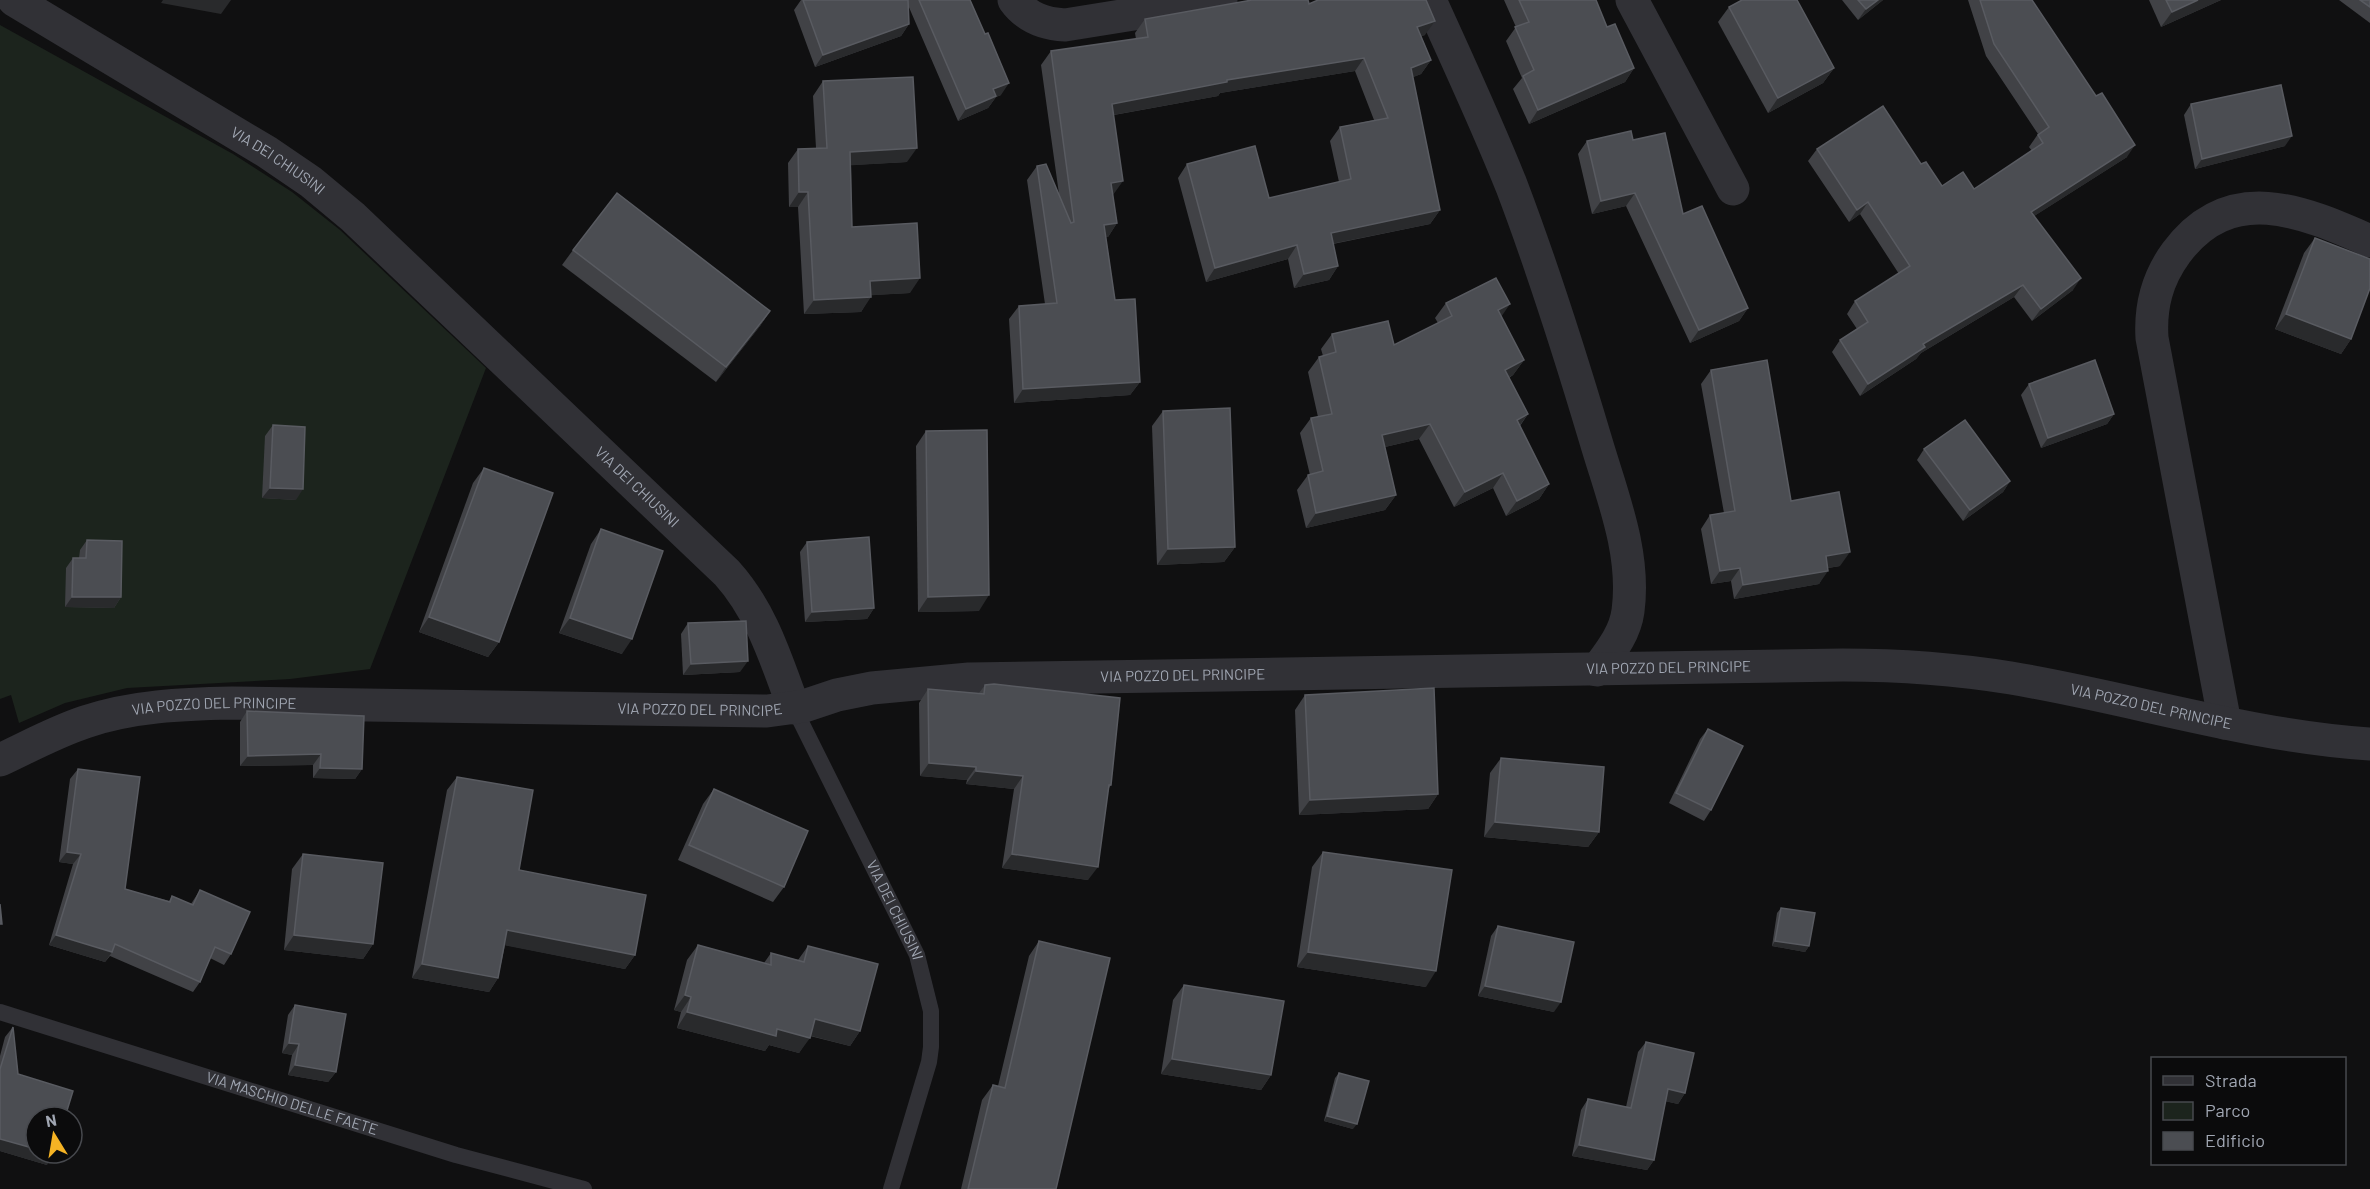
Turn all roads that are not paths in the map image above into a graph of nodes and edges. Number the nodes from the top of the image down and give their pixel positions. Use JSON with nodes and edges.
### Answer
{"nodes":[{"id":1,"x":14,"y":0,"type":"edge"},
{"id":2,"x":1014,"y":0,"type":"edge"},
{"id":3,"x":1221,"y":0,"type":"edge"},
{"id":4,"x":1430,"y":0,"type":"edge"},
{"id":5,"x":1632,"y":0,"type":"edge"},
{"id":6,"x":1733,"y":189,"type":"dead end"},
{"id":7,"x":2370,"y":241,"type":"edge"},
{"id":8,"x":1597,"y":670,"type":"junction"},
{"id":9,"x":794,"y":708,"type":"junction"},
{"id":10,"x":2225,"y":723,"type":"junction"},
{"id":11,"x":2370,"y":744,"type":"edge"},
{"id":12,"x":0,"y":760,"type":"edge"},
{"id":13,"x":0,"y":1012,"type":"edge"},
{"id":14,"x":584,"y":1189,"type":"edge"},
{"id":15,"x":891,"y":1189,"type":"edge"}],
"edges":[{"from":1,"to":9,"type":"street","name":"VIA DEI CHIUSINI"},
{"from":2,"to":3,"type":"street"},
{"from":4,"to":8,"type":"street"},
{"from":5,"to":6,"type":"street"},
{"from":7,"to":10,"type":"street"},
{"from":8,"to":9,"type":"street","name":"VIA POZZO DEL PRINCIPE"},
{"from":8,"to":10,"type":"street","name":"VIA POZZO DEL PRINCIPE"},
{"from":9,"to":12,"type":"street","name":"VIA POZZO DEL PRINCIPE"},
{"from":9,"to":15,"type":"lane","name":"VIA DEI CHIUSINI"},
{"from":10,"to":11,"type":"street","name":"VIA POZZO DEL PRINCIPE"},
{"from":13,"to":14,"type":"lane","name":"VIA MASCHIO DELLE FAETE"}]}
